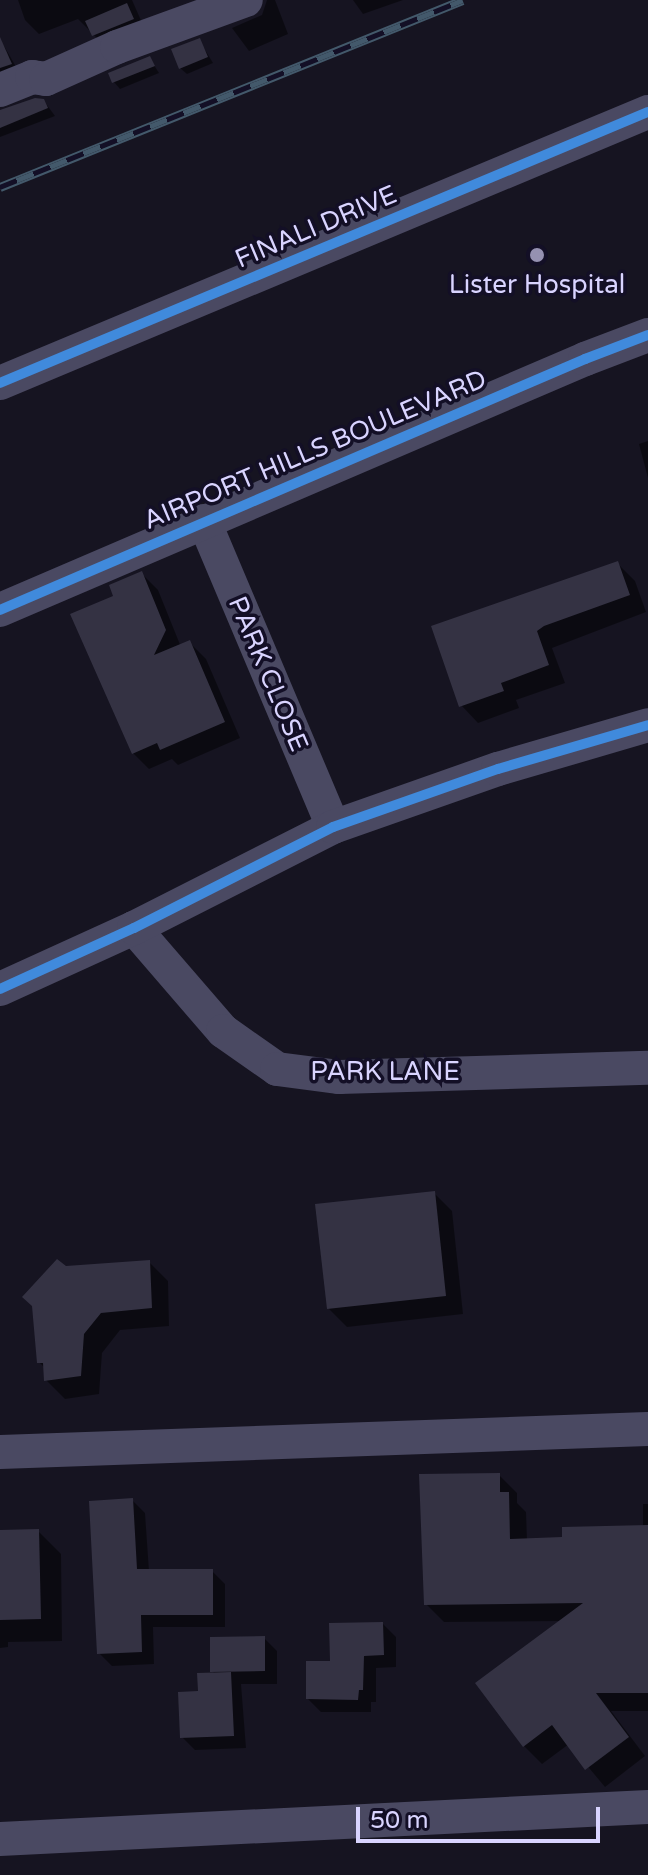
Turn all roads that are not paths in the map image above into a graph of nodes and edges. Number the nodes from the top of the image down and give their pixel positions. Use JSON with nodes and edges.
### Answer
{"nodes":[{"id":1,"x":246,"y":0,"type":"edge"},
{"id":2,"x":0,"y":90,"type":"edge"},
{"id":3,"x":648,"y":112,"type":"edge"},
{"id":4,"x":648,"y":335,"type":"edge"},
{"id":5,"x":0,"y":383,"type":"edge"},
{"id":6,"x":204,"y":521,"type":"junction"},
{"id":7,"x":0,"y":610,"type":"edge"},
{"id":8,"x":648,"y":725,"type":"edge"},
{"id":9,"x":333,"y":827,"type":"junction"},
{"id":10,"x":134,"y":928,"type":"junction"},
{"id":11,"x":0,"y":989,"type":"edge"},
{"id":12,"x":648,"y":1068,"type":"edge"},
{"id":13,"x":648,"y":1429,"type":"edge"},
{"id":14,"x":0,"y":1452,"type":"edge"},
{"id":15,"x":648,"y":1807,"type":"edge"},
{"id":16,"x":0,"y":1839,"type":"edge"}],
"edges":[{"from":1,"to":2,"type":"street"},
{"from":3,"to":5,"type":"street","name":"FINALI DRIVE"},
{"from":4,"to":6,"type":"street","name":"AIRPORT HILLS BOULEVARD"},
{"from":6,"to":7,"type":"street","name":"AIRPORT HILLS BOULEVARD"},
{"from":6,"to":9,"type":"street","name":"PARK CLOSE"},
{"from":8,"to":9,"type":"street"},
{"from":9,"to":10,"type":"street"},
{"from":10,"to":11,"type":"street"},
{"from":10,"to":12,"type":"street","name":"PARK LANE"},
{"from":13,"to":14,"type":"street"},
{"from":15,"to":16,"type":"street"}]}
